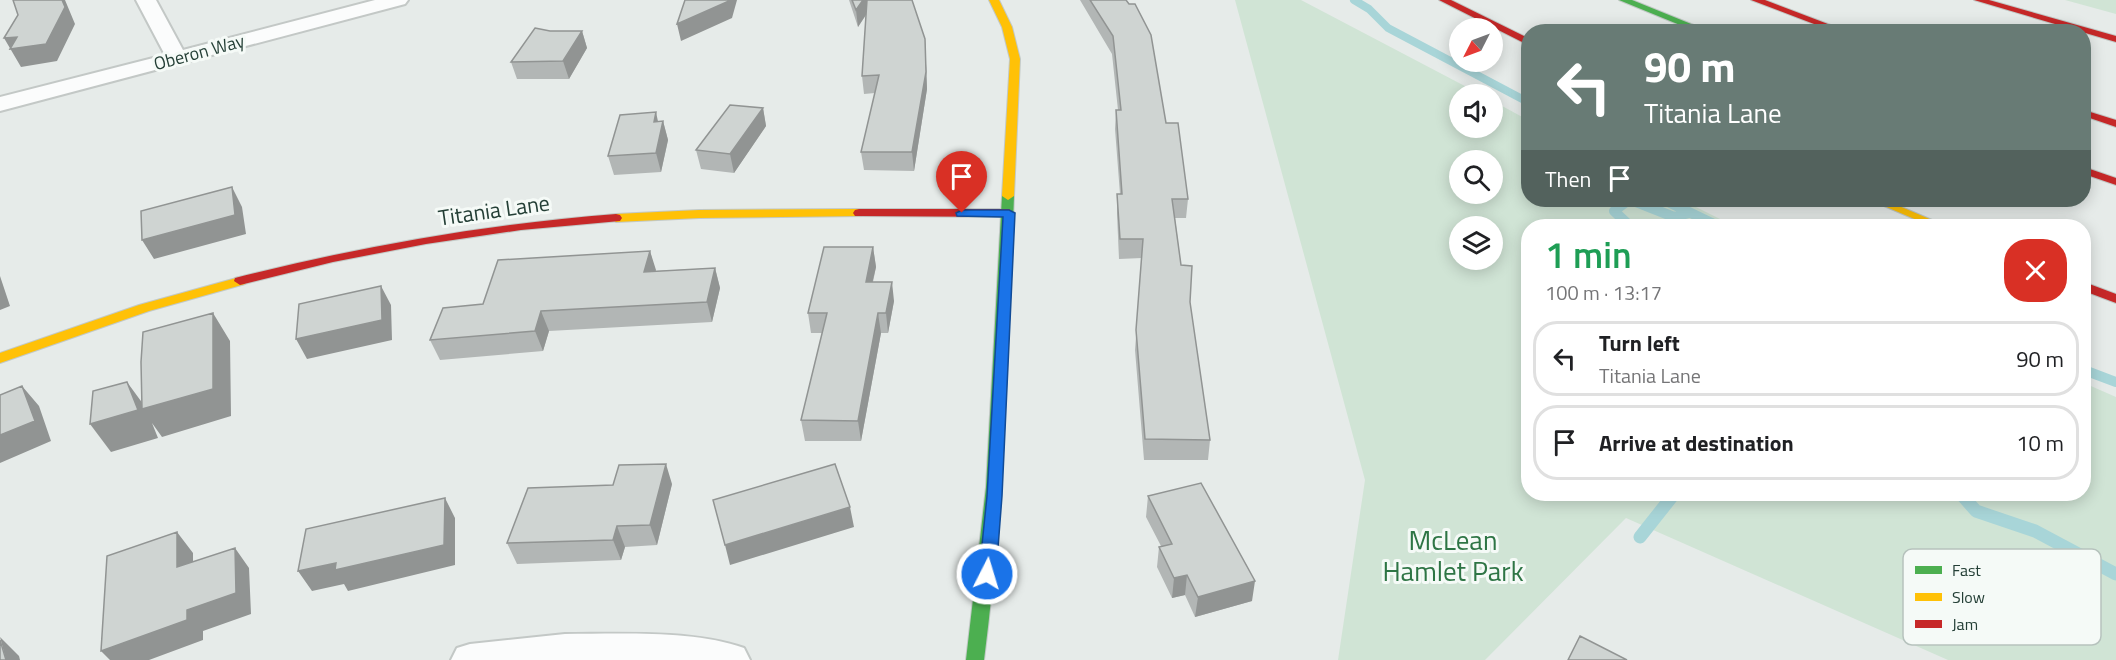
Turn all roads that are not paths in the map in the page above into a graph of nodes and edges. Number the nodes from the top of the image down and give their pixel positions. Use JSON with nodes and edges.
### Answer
{"nodes":[{"id":1,"x":146,"y":0,"type":"edge"},
{"id":2,"x":398,"y":0,"type":"edge"},
{"id":3,"x":994,"y":0,"type":"edge"},
{"id":4,"x":1444,"y":0,"type":"edge"},
{"id":5,"x":1624,"y":0,"type":"edge"},
{"id":6,"x":1756,"y":0,"type":"edge"},
{"id":7,"x":1979,"y":0,"type":"edge"},
{"id":8,"x":1686,"y":24,"type":"edge"},
{"id":9,"x":1823,"y":24,"type":"edge"},
{"id":10,"x":2063,"y":24,"type":"edge"},
{"id":11,"x":2091,"y":32,"type":"edge"},
{"id":12,"x":1521,"y":38,"type":"edge"},
{"id":13,"x":2116,"y":39,"type":"edge"},
{"id":14,"x":177,"y":58,"type":"junction"},
{"id":15,"x":0,"y":104,"type":"edge"},
{"id":16,"x":2091,"y":115,"type":"edge"},
{"id":17,"x":2116,"y":124,"type":"edge"},
{"id":18,"x":2091,"y":173,"type":"edge"},
{"id":19,"x":2116,"y":182,"type":"edge"},
{"id":20,"x":1893,"y":207,"type":"edge"},
{"id":21,"x":1009,"y":213,"type":"junction"},
{"id":22,"x":1923,"y":219,"type":"edge"},
{"id":23,"x":2091,"y":289,"type":"edge"},
{"id":24,"x":2116,"y":298,"type":"edge"},
{"id":25,"x":0,"y":358,"type":"edge"},
{"id":26,"x":470,"y":660,"type":"edge"},
{"id":27,"x":731,"y":660,"type":"edge"},
{"id":28,"x":975,"y":660,"type":"edge"}],
"edges":[{"from":1,"to":14,"type":"street"},
{"from":2,"to":14,"type":"street","name":"Oberon Way"},
{"from":3,"to":21,"type":"main road"},
{"from":4,"to":12,"type":"main road"},
{"from":5,"to":8,"type":"main road"},
{"from":6,"to":9,"type":"main road"},
{"from":7,"to":10,"type":"main road"},
{"from":11,"to":13,"type":"main road"},
{"from":14,"to":15,"type":"street","name":"Oberon Way"},
{"from":16,"to":17,"type":"main road"},
{"from":18,"to":19,"type":"main road"},
{"from":20,"to":22,"type":"main road"},
{"from":21,"to":25,"type":"main road","name":"Titania Lane"},
{"from":21,"to":28,"type":"main road"},
{"from":23,"to":24,"type":"main road"},
{"from":26,"to":27,"type":"street"}]}
